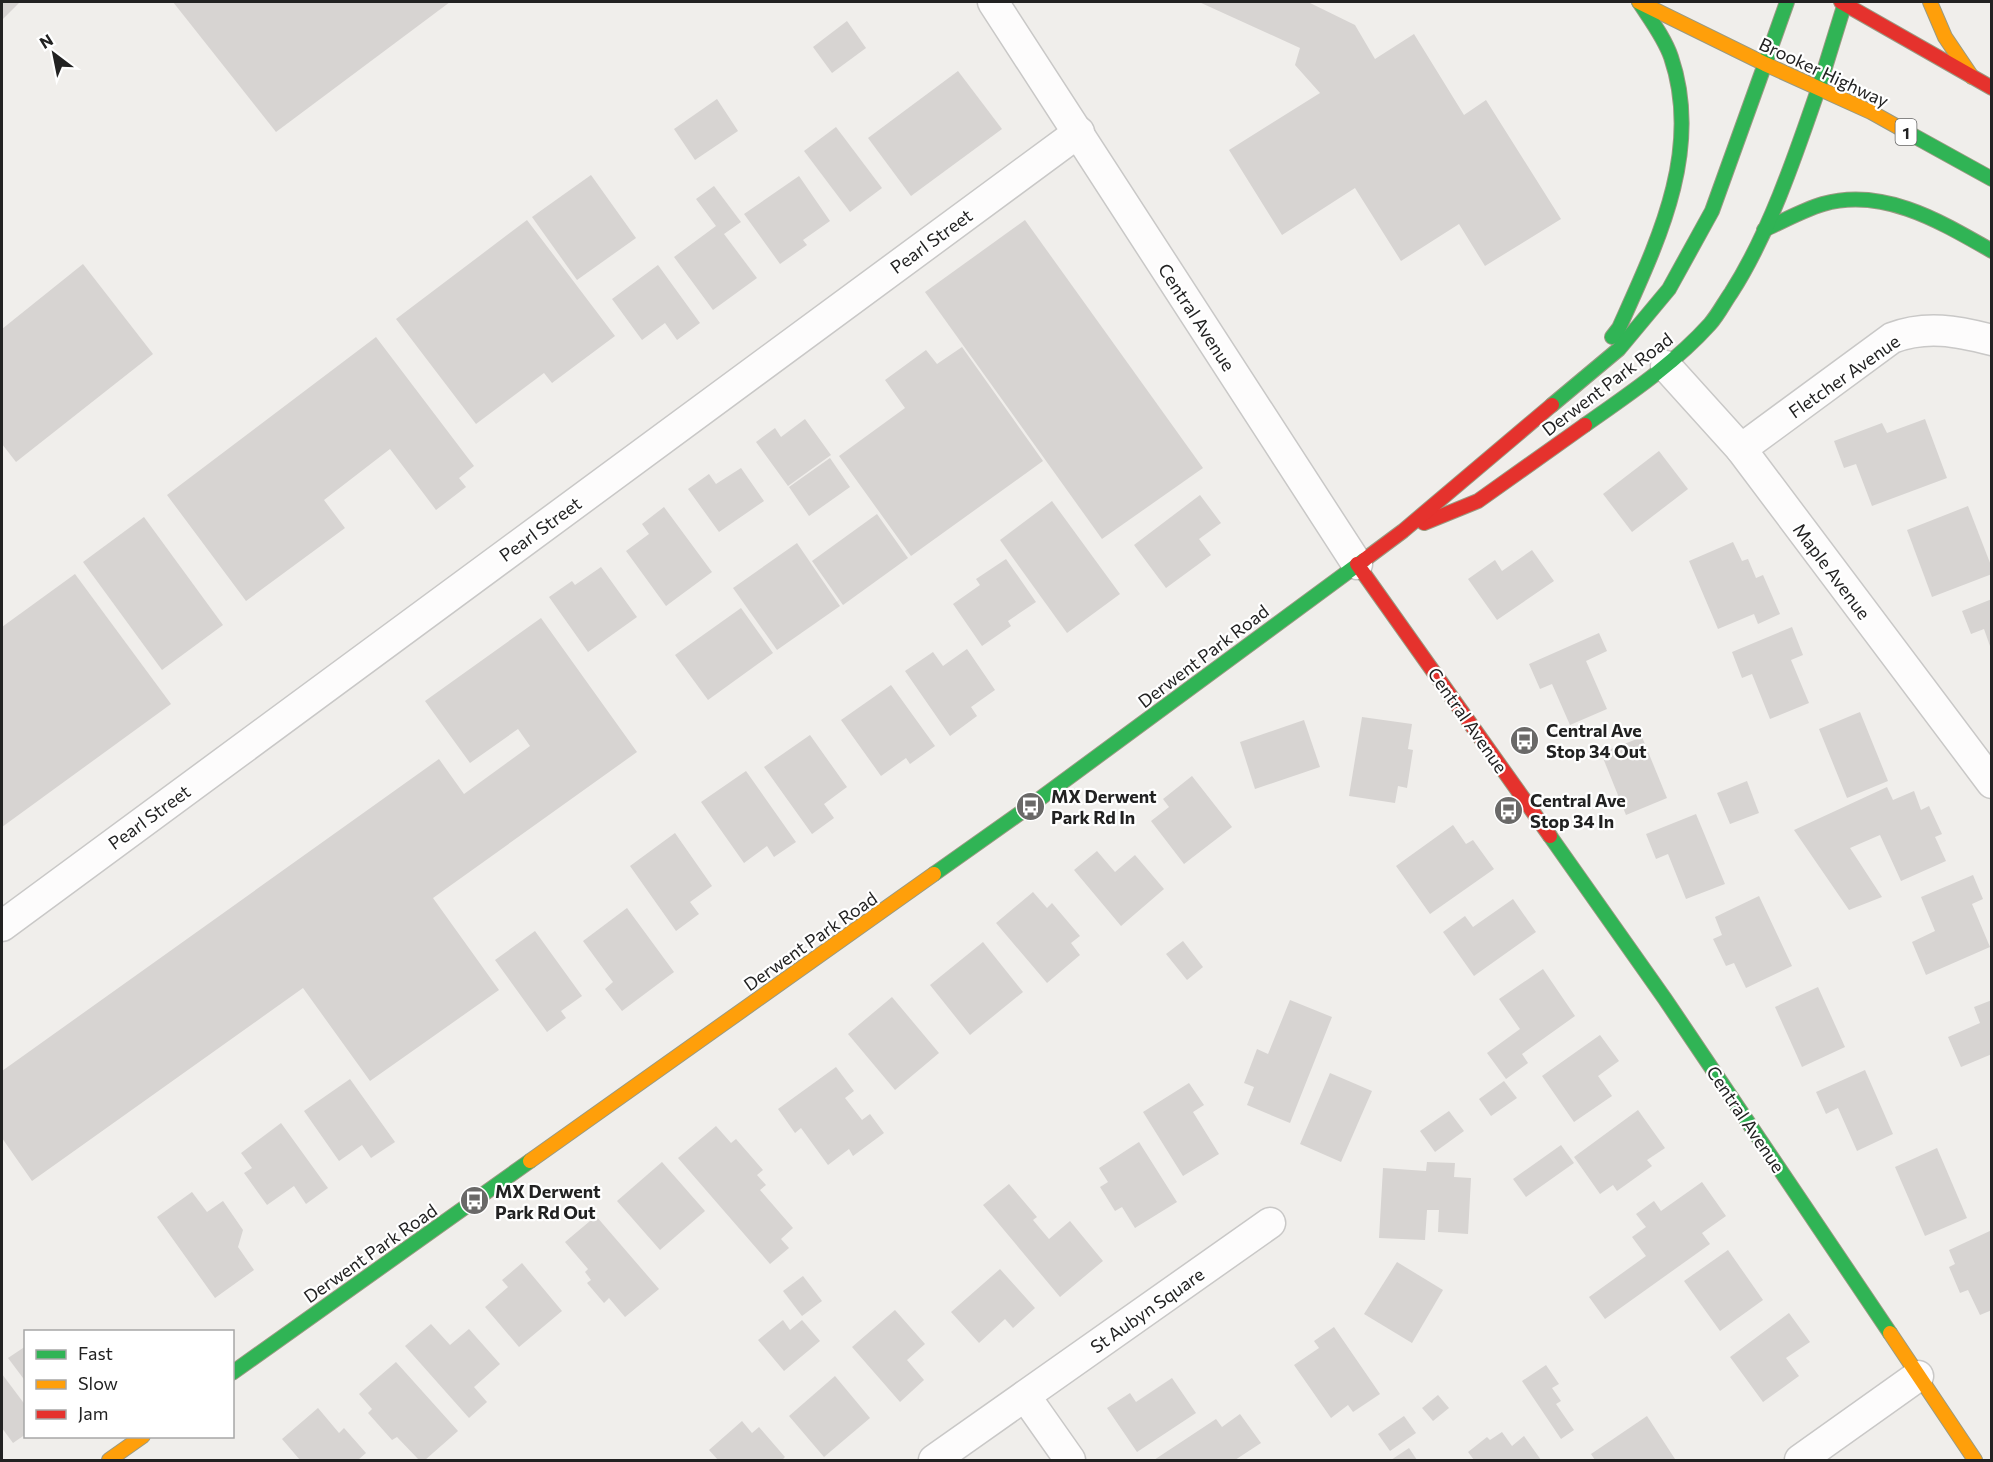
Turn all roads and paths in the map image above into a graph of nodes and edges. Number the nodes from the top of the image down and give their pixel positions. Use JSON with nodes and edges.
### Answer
{"nodes":[{"id":1,"x":993,"y":2,"type":"edge"},
{"id":2,"x":1639,"y":2,"type":"edge"},
{"id":3,"x":1787,"y":2,"type":"edge"},
{"id":4,"x":1844,"y":2,"type":"edge"},
{"id":5,"x":1929,"y":2,"type":"edge"},
{"id":6,"x":1766,"y":64,"type":"junction"},
{"id":7,"x":1972,"y":77,"type":"junction"},
{"id":8,"x":1819,"y":87,"type":"junction"},
{"id":9,"x":1992,"y":88,"type":"edge"},
{"id":10,"x":1078,"y":132,"type":"junction"},
{"id":11,"x":1992,"y":179,"type":"edge"},
{"id":12,"x":1764,"y":230,"type":"junction"},
{"id":13,"x":1992,"y":251,"type":"edge"},
{"id":14,"x":1992,"y":340,"type":"edge"},
{"id":15,"x":1666,"y":366,"type":"junction"},
{"id":16,"x":1578,"y":384,"type":"junction"},
{"id":17,"x":1741,"y":450,"type":"junction"},
{"id":18,"x":1403,"y":531,"type":"junction"},
{"id":19,"x":1357,"y":564,"type":"junction"},
{"id":20,"x":1992,"y":783,"type":"edge"},
{"id":21,"x":2,"y":926,"type":"edge"},
{"id":22,"x":1270,"y":1223,"type":"dead end"},
{"id":23,"x":234,"y":1372,"type":"edge"},
{"id":24,"x":1918,"y":1376,"type":"junction"},
{"id":25,"x":1025,"y":1396,"type":"junction"},
{"id":26,"x":142,"y":1438,"type":"edge"},
{"id":27,"x":109,"y":1461,"type":"edge"},
{"id":28,"x":934,"y":1461,"type":"edge"},
{"id":29,"x":1070,"y":1461,"type":"edge"},
{"id":30,"x":1800,"y":1461,"type":"edge"},
{"id":31,"x":1975,"y":1461,"type":"edge"}],
"edges":[{"from":1,"to":10,"type":"street","name":"Central Avenue"},
{"from":2,"to":6,"type":"main road","name":"Brooker Highway","number":"1"},
{"from":2,"to":16,"type":"main road"},
{"from":3,"to":6,"type":"main road","name":"Derwent Park Road"},
{"from":4,"to":7,"type":"main road"},
{"from":4,"to":8,"type":"main road","name":"Derwent Park Road"},
{"from":5,"to":7,"type":"main road"},
{"from":6,"to":8,"type":"main road","name":"Brooker Highway","number":"1"},
{"from":6,"to":16,"type":"main road","name":"Derwent Park Road"},
{"from":7,"to":9,"type":"main road"},
{"from":8,"to":11,"type":"main road","name":"Brooker Highway","number":"1"},
{"from":8,"to":12,"type":"main road","name":"Derwent Park Road"},
{"from":10,"to":19,"type":"street","name":"Central Avenue"},
{"from":10,"to":21,"type":"street","name":"Pearl Street"},
{"from":12,"to":13,"type":"main road"},
{"from":12,"to":15,"type":"main road","name":"Derwent Park Road"},
{"from":14,"to":17,"type":"street","name":"Fletcher Avenue"},
{"from":15,"to":17,"type":"street","name":"Maple Avenue"},
{"from":15,"to":18,"type":"main road","name":"Derwent Park Road"},
{"from":16,"to":18,"type":"main road","name":"Derwent Park Road"},
{"from":17,"to":20,"type":"street","name":"Maple Avenue"},
{"from":18,"to":19,"type":"main road","name":"Derwent Park Road"},
{"from":19,"to":23,"type":"main road","name":"Derwent Park Road"},
{"from":19,"to":24,"type":"main road","name":"Central Avenue"},
{"from":22,"to":25,"type":"street","name":"St Aubyn Square"},
{"from":24,"to":30,"type":"street"},
{"from":24,"to":31,"type":"main road","name":"Central Avenue"},
{"from":25,"to":28,"type":"street","name":"St Aubyn Square"},
{"from":25,"to":29,"type":"street"},
{"from":26,"to":27,"type":"main road"}]}
